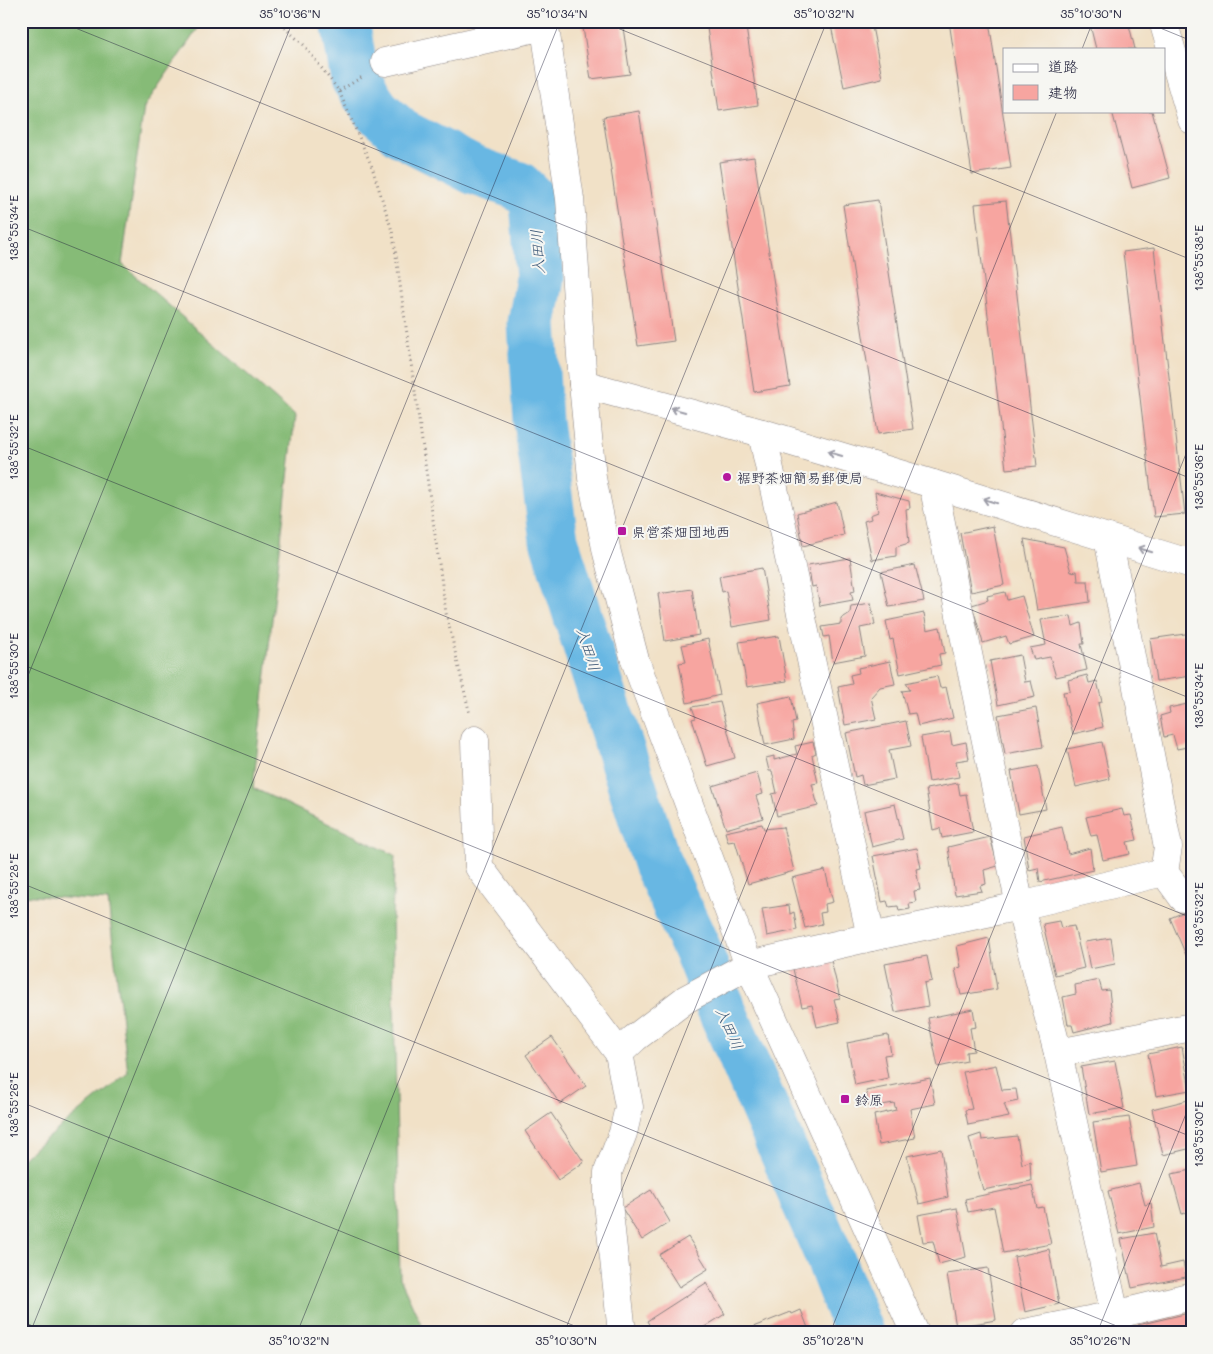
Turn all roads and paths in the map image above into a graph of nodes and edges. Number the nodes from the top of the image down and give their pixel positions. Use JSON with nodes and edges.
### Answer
{"nodes":[{"id":1,"x":134,"y":21,"type":"edge"},
{"id":2,"x":192,"y":21,"type":"edge"},
{"id":3,"x":276,"y":21,"type":"edge"},
{"id":4,"x":1164,"y":21,"type":"edge"},
{"id":5,"x":544,"y":23,"type":"edge"},
{"id":6,"x":385,"y":62,"type":"dead end"},
{"id":7,"x":1192,"y":120,"type":"edge"},
{"id":8,"x":583,"y":384,"type":"junction"},
{"id":9,"x":762,"y":433,"type":"junction"},
{"id":10,"x":934,"y":484,"type":"junction"},
{"id":11,"x":1108,"y":538,"type":"junction"},
{"id":12,"x":1192,"y":564,"type":"edge"},
{"id":13,"x":476,"y":740,"type":"joint"},
{"id":14,"x":1164,"y":872,"type":"junction"},
{"id":15,"x":1192,"y":894,"type":"edge"},
{"id":16,"x":1020,"y":906,"type":"junction"},
{"id":17,"x":871,"y":937,"type":"junction"},
{"id":18,"x":749,"y":965,"type":"junction"},
{"id":19,"x":1192,"y":1027,"type":"edge"},
{"id":20,"x":619,"y":1053,"type":"junction"},
{"id":21,"x":1058,"y":1053,"type":"junction"},
{"id":22,"x":1192,"y":1296,"type":"edge"},
{"id":23,"x":1117,"y":1324,"type":"edge"},
{"id":24,"x":622,"y":1333,"type":"edge"},
{"id":25,"x":915,"y":1333,"type":"edge"},
{"id":26,"x":1025,"y":1333,"type":"edge"}],
"edges":[{"from":1,"to":2,"type":"path"},
{"from":3,"to":13,"type":"path"},
{"from":4,"to":7,"type":"street"},
{"from":5,"to":6,"type":"street"},
{"from":5,"to":8,"type":"street"},
{"from":9,"to":8,"type":"street","one_way":true},
{"from":8,"to":18,"type":"street"},
{"from":10,"to":9,"type":"street","one_way":true},
{"from":9,"to":17,"type":"street"},
{"from":11,"to":10,"type":"street","one_way":true},
{"from":10,"to":16,"type":"street"},
{"from":12,"to":11,"type":"street","one_way":true},
{"from":11,"to":14,"type":"street"},
{"from":13,"to":20,"type":"street"},
{"from":14,"to":15,"type":"street"},
{"from":14,"to":16,"type":"street"},
{"from":16,"to":17,"type":"street"},
{"from":16,"to":21,"type":"street"},
{"from":17,"to":18,"type":"street"},
{"from":18,"to":20,"type":"street"},
{"from":18,"to":25,"type":"street"},
{"from":19,"to":21,"type":"street"},
{"from":20,"to":24,"type":"street"},
{"from":21,"to":23,"type":"street"},
{"from":22,"to":23,"type":"street"},
{"from":23,"to":26,"type":"street"}]}
